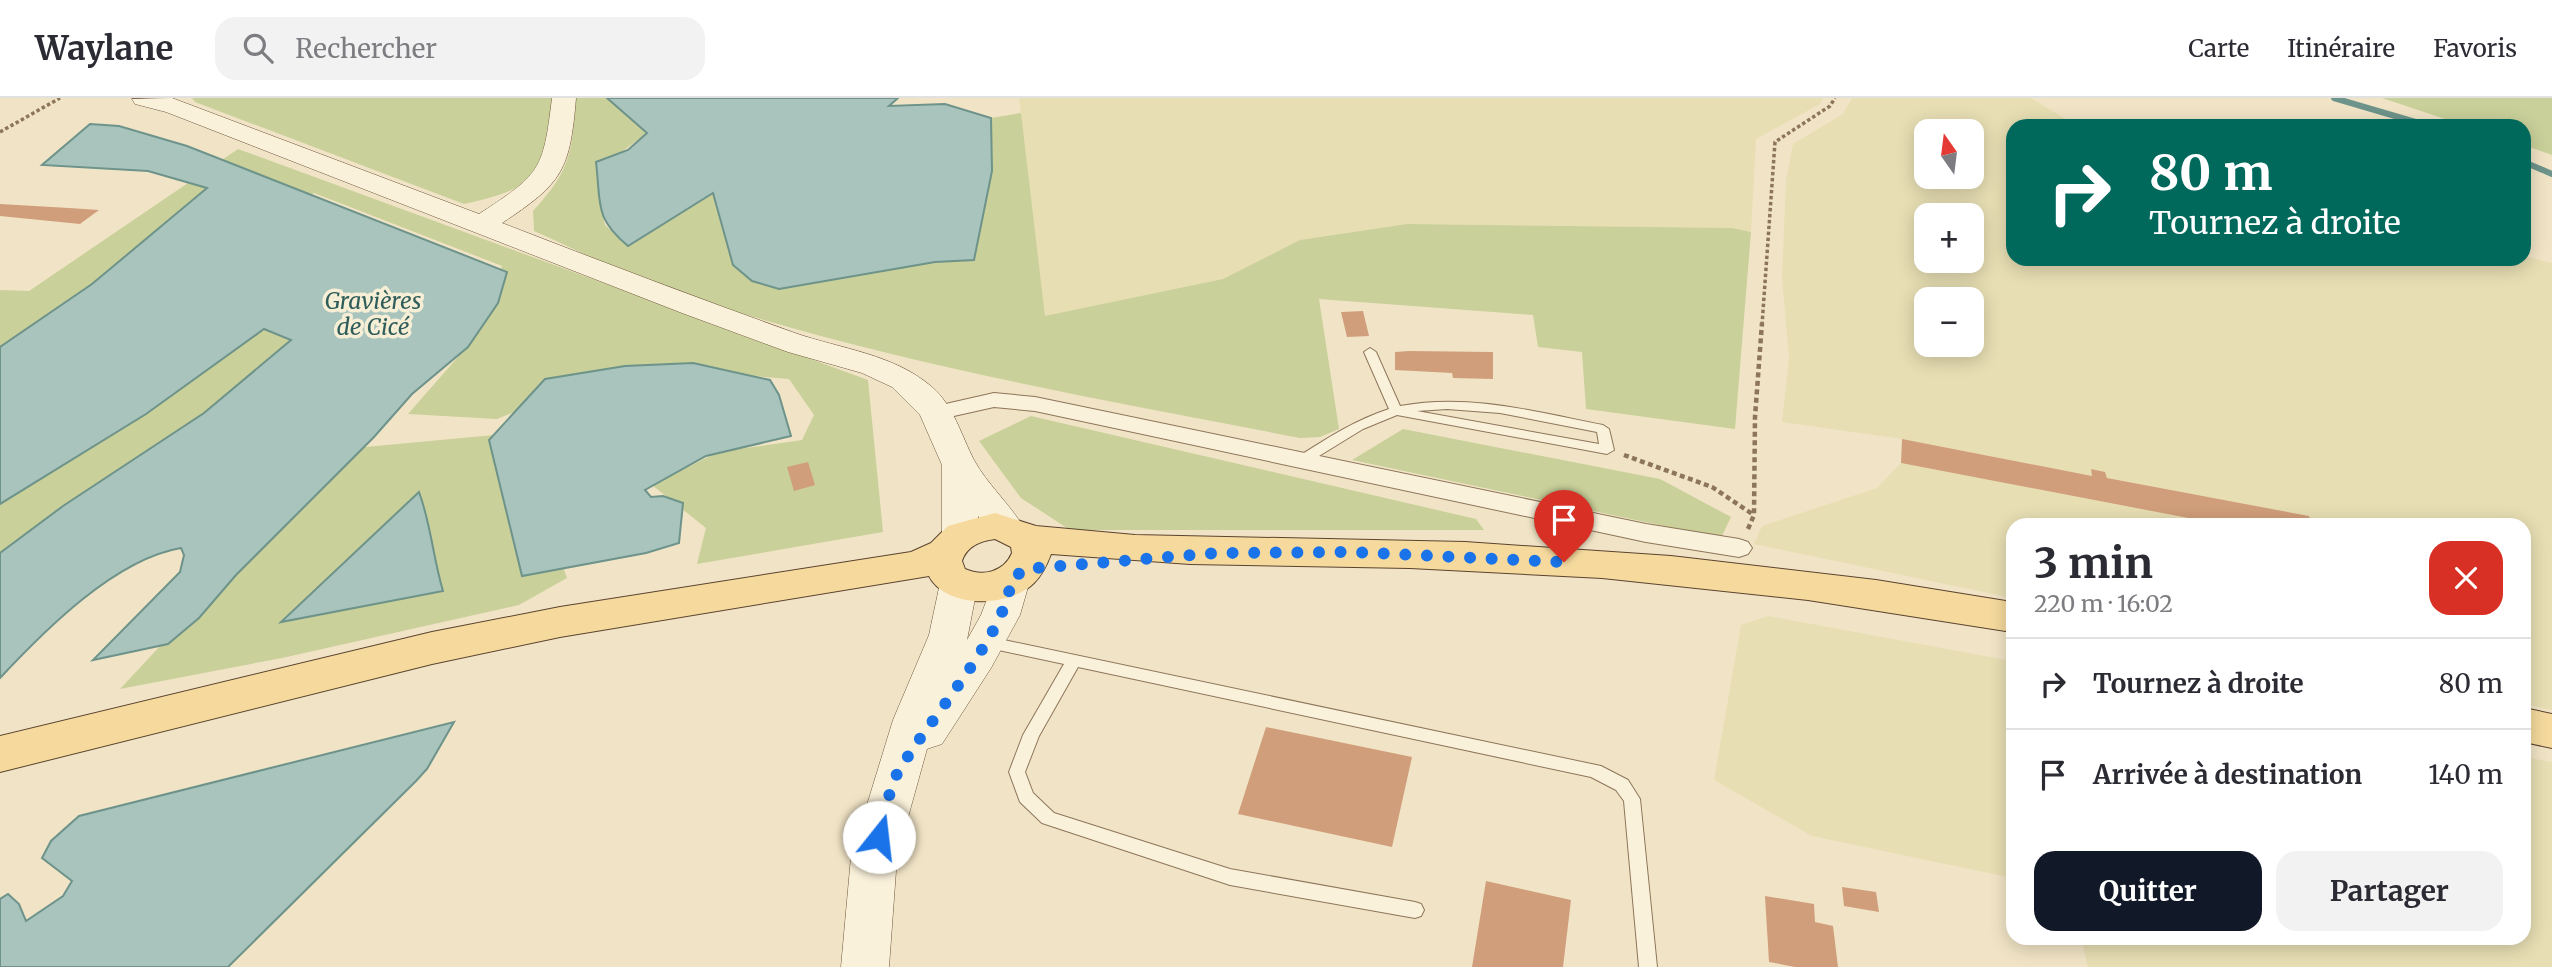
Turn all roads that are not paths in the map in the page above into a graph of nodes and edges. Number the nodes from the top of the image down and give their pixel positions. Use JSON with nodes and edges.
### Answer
{"nodes":[{"id":1,"x":145,"y":98,"type":"edge"},
{"id":2,"x":564,"y":98,"type":"edge"},
{"id":3,"x":481,"y":225,"type":"junction"},
{"id":4,"x":1370,"y":352,"type":"dead end"},
{"id":5,"x":1396,"y":411,"type":"junction"},
{"id":6,"x":936,"y":413,"type":"junction"},
{"id":7,"x":1301,"y":461,"type":"junction"},
{"id":8,"x":959,"y":465,"type":"junction"},
{"id":9,"x":1739,"y":548,"type":"road end"},
{"id":10,"x":1017,"y":554,"type":"junction"},
{"id":11,"x":953,"y":562,"type":"junction"},
{"id":12,"x":2006,"y":616,"type":"edge"},
{"id":13,"x":967,"y":638,"type":"junction"},
{"id":14,"x":1074,"y":661,"type":"junction"},
{"id":15,"x":2531,"y":726,"type":"edge"},
{"id":16,"x":2552,"y":731,"type":"edge"},
{"id":17,"x":0,"y":754,"type":"edge"},
{"id":18,"x":1415,"y":910,"type":"dead end"},
{"id":19,"x":865,"y":967,"type":"edge"},
{"id":20,"x":1648,"y":967,"type":"edge"}],
"edges":[{"from":1,"to":3,"type":"main road"},
{"from":2,"to":3,"type":"main road"},
{"from":3,"to":6,"type":"main road"},
{"from":4,"to":5,"type":"lane"},
{"from":5,"to":5,"type":"lane"},
{"from":5,"to":7,"type":"lane"},
{"from":6,"to":7,"type":"street"},
{"from":6,"to":8,"type":"main road"},
{"from":7,"to":9,"type":"street"},
{"from":8,"to":10,"type":"main road"},
{"from":8,"to":11,"type":"main road"},
{"from":10,"to":11,"type":"main road"},
{"from":10,"to":11,"type":"main road"},
{"from":10,"to":12,"type":"main road"},
{"from":10,"to":13,"type":"main road"},
{"from":11,"to":13,"type":"main road"},
{"from":11,"to":17,"type":"main road"},
{"from":13,"to":14,"type":"lane"},
{"from":13,"to":19,"type":"main road"},
{"from":14,"to":18,"type":"lane"},
{"from":14,"to":20,"type":"lane"},
{"from":15,"to":16,"type":"main road"}]}
